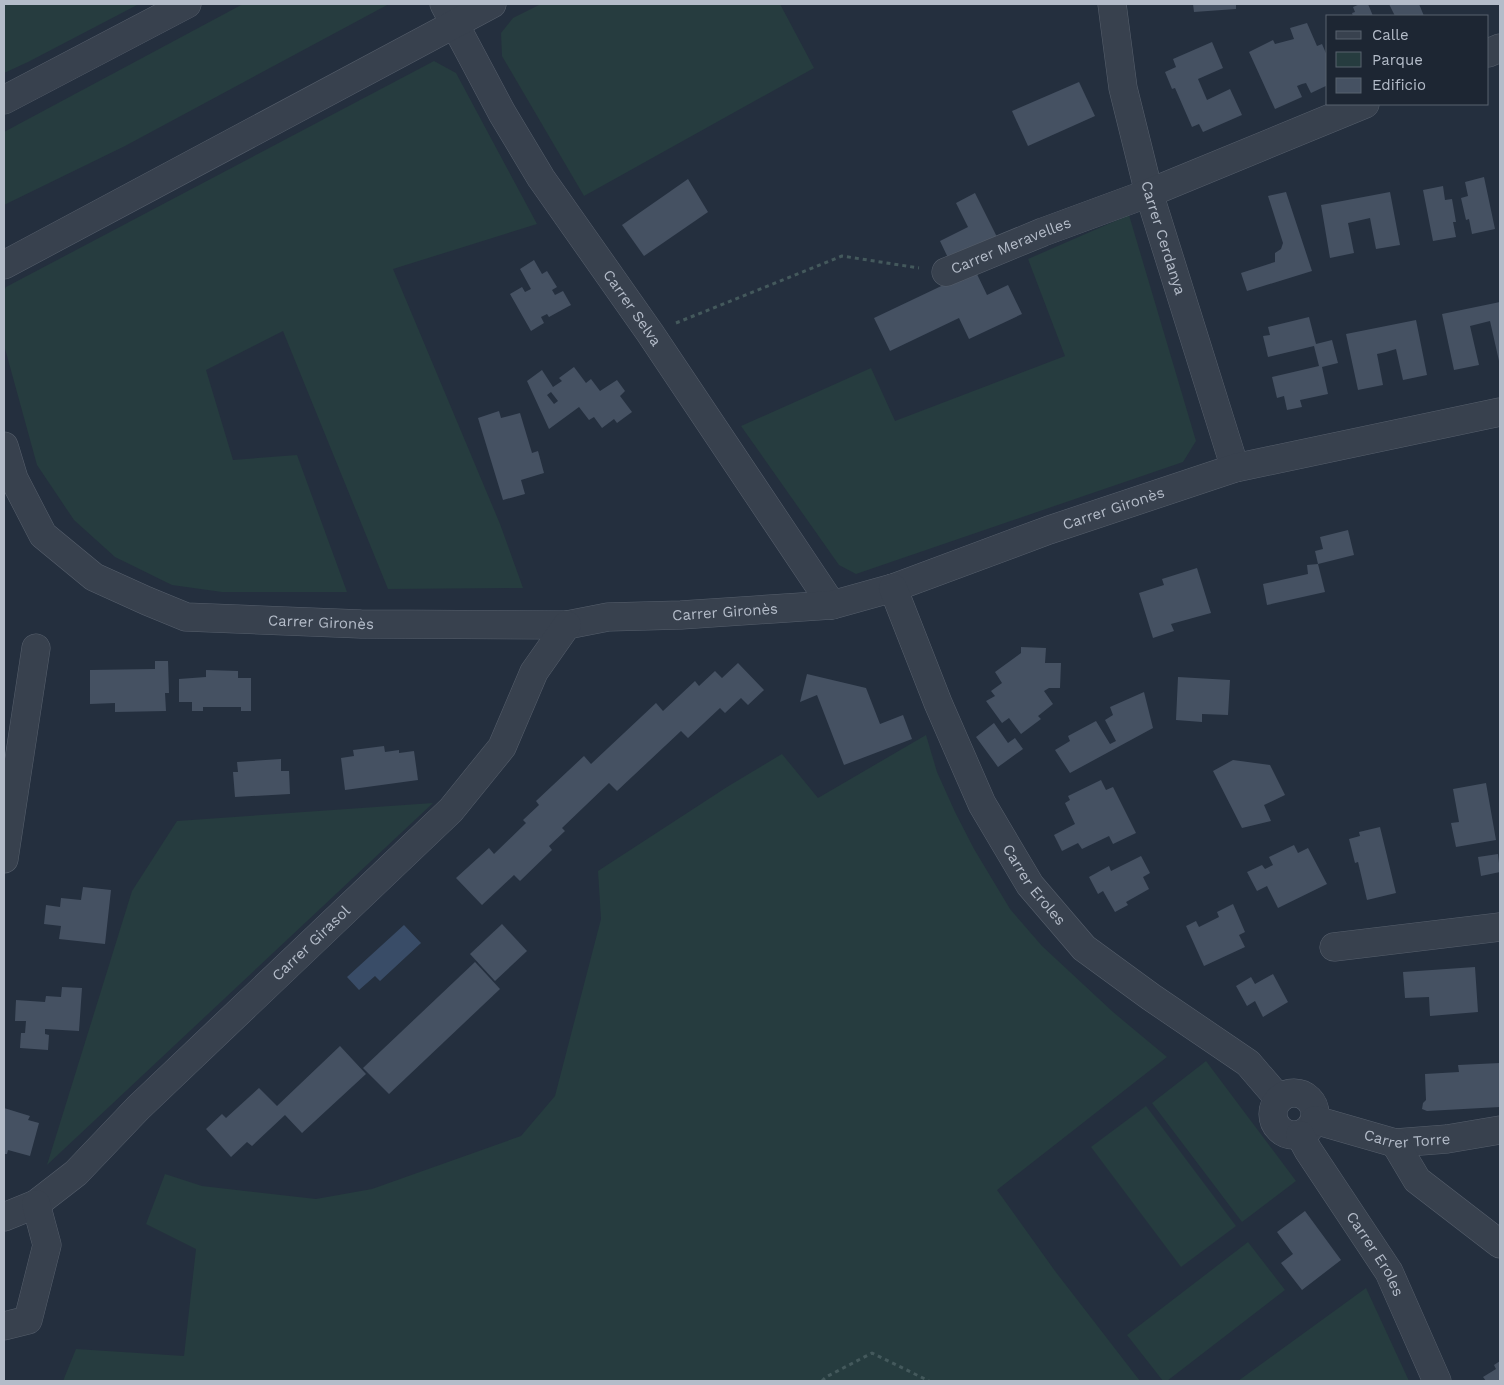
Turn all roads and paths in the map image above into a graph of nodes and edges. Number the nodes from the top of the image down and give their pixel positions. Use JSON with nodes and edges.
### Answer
{"nodes":[{"id":1,"x":187,"y":4,"type":"edge"},
{"id":2,"x":492,"y":4,"type":"edge"},
{"id":3,"x":1112,"y":4,"type":"edge"},
{"id":4,"x":449,"y":14,"type":"edge"},
{"id":5,"x":4,"y":100,"type":"edge"},
{"id":6,"x":1363,"y":105,"type":"edge"},
{"id":7,"x":1149,"y":193,"type":"junction"},
{"id":8,"x":4,"y":265,"type":"edge"},
{"id":9,"x":946,"y":272,"type":"joint"},
{"id":10,"x":650,"y":333,"type":"junction"},
{"id":11,"x":1500,"y":412,"type":"edge"},
{"id":12,"x":4,"y":446,"type":"edge"},
{"id":13,"x":1235,"y":468,"type":"junction"},
{"id":14,"x":892,"y":588,"type":"junction"},
{"id":15,"x":832,"y":605,"type":"junction"},
{"id":16,"x":567,"y":625,"type":"junction"},
{"id":17,"x":36,"y":648,"type":"dead end"},
{"id":18,"x":4,"y":859,"type":"edge"},
{"id":19,"x":1500,"y":927,"type":"edge"},
{"id":20,"x":1334,"y":947,"type":"dead end"},
{"id":21,"x":1279,"y":1099,"type":"joint"},
{"id":22,"x":1308,"y":1127,"type":"junction"},
{"id":23,"x":1500,"y":1130,"type":"edge"},
{"id":24,"x":1395,"y":1143,"type":"junction"},
{"id":25,"x":36,"y":1204,"type":"junction"},
{"id":26,"x":4,"y":1217,"type":"edge"},
{"id":27,"x":1500,"y":1244,"type":"edge"},
{"id":28,"x":4,"y":1326,"type":"edge"},
{"id":29,"x":822,"y":1381,"type":"edge"},
{"id":30,"x":929,"y":1381,"type":"edge"},
{"id":31,"x":1437,"y":1381,"type":"edge"}],
"edges":[{"from":1,"to":5,"type":"street"},
{"from":2,"to":4,"type":"street"},
{"from":3,"to":7,"type":"street","name":"Carrer Cerdanya"},
{"from":4,"to":8,"type":"street"},
{"from":4,"to":10,"type":"street","name":"Carrer Selva"},
{"from":6,"to":7,"type":"street","name":"Carrer Meravelles"},
{"from":7,"to":9,"type":"street","name":"Carrer Meravelles"},
{"from":7,"to":13,"type":"street","name":"Carrer Cerdanya"},
{"from":9,"to":10,"type":"path","name":"Carrer Meravelles"},
{"from":10,"to":15,"type":"street","name":"Carrer Selva"},
{"from":11,"to":13,"type":"street","name":"Carrer Gironès"},
{"from":12,"to":16,"type":"street","name":"Carrer Gironès"},
{"from":13,"to":14,"type":"street","name":"Carrer Gironès"},
{"from":14,"to":15,"type":"street","name":"Carrer Gironès"},
{"from":14,"to":21,"type":"street","name":"Carrer Eroles"},
{"from":15,"to":16,"type":"street","name":"Carrer Gironès"},
{"from":16,"to":25,"type":"street","name":"Carrer Girasol"},
{"from":17,"to":18,"type":"street"},
{"from":19,"to":20,"type":"street"},
{"from":21,"to":22,"type":"street","name":"Carrer Torre"},
{"from":22,"to":24,"type":"street","name":"Carrer Torre"},
{"from":22,"to":31,"type":"street","name":"Carrer Eroles"},
{"from":23,"to":24,"type":"street","name":"Carrer Torre"},
{"from":24,"to":27,"type":"street"},
{"from":25,"to":26,"type":"street","name":"Carrer Girasol"},
{"from":25,"to":28,"type":"street"},
{"from":29,"to":30,"type":"path"}]}
